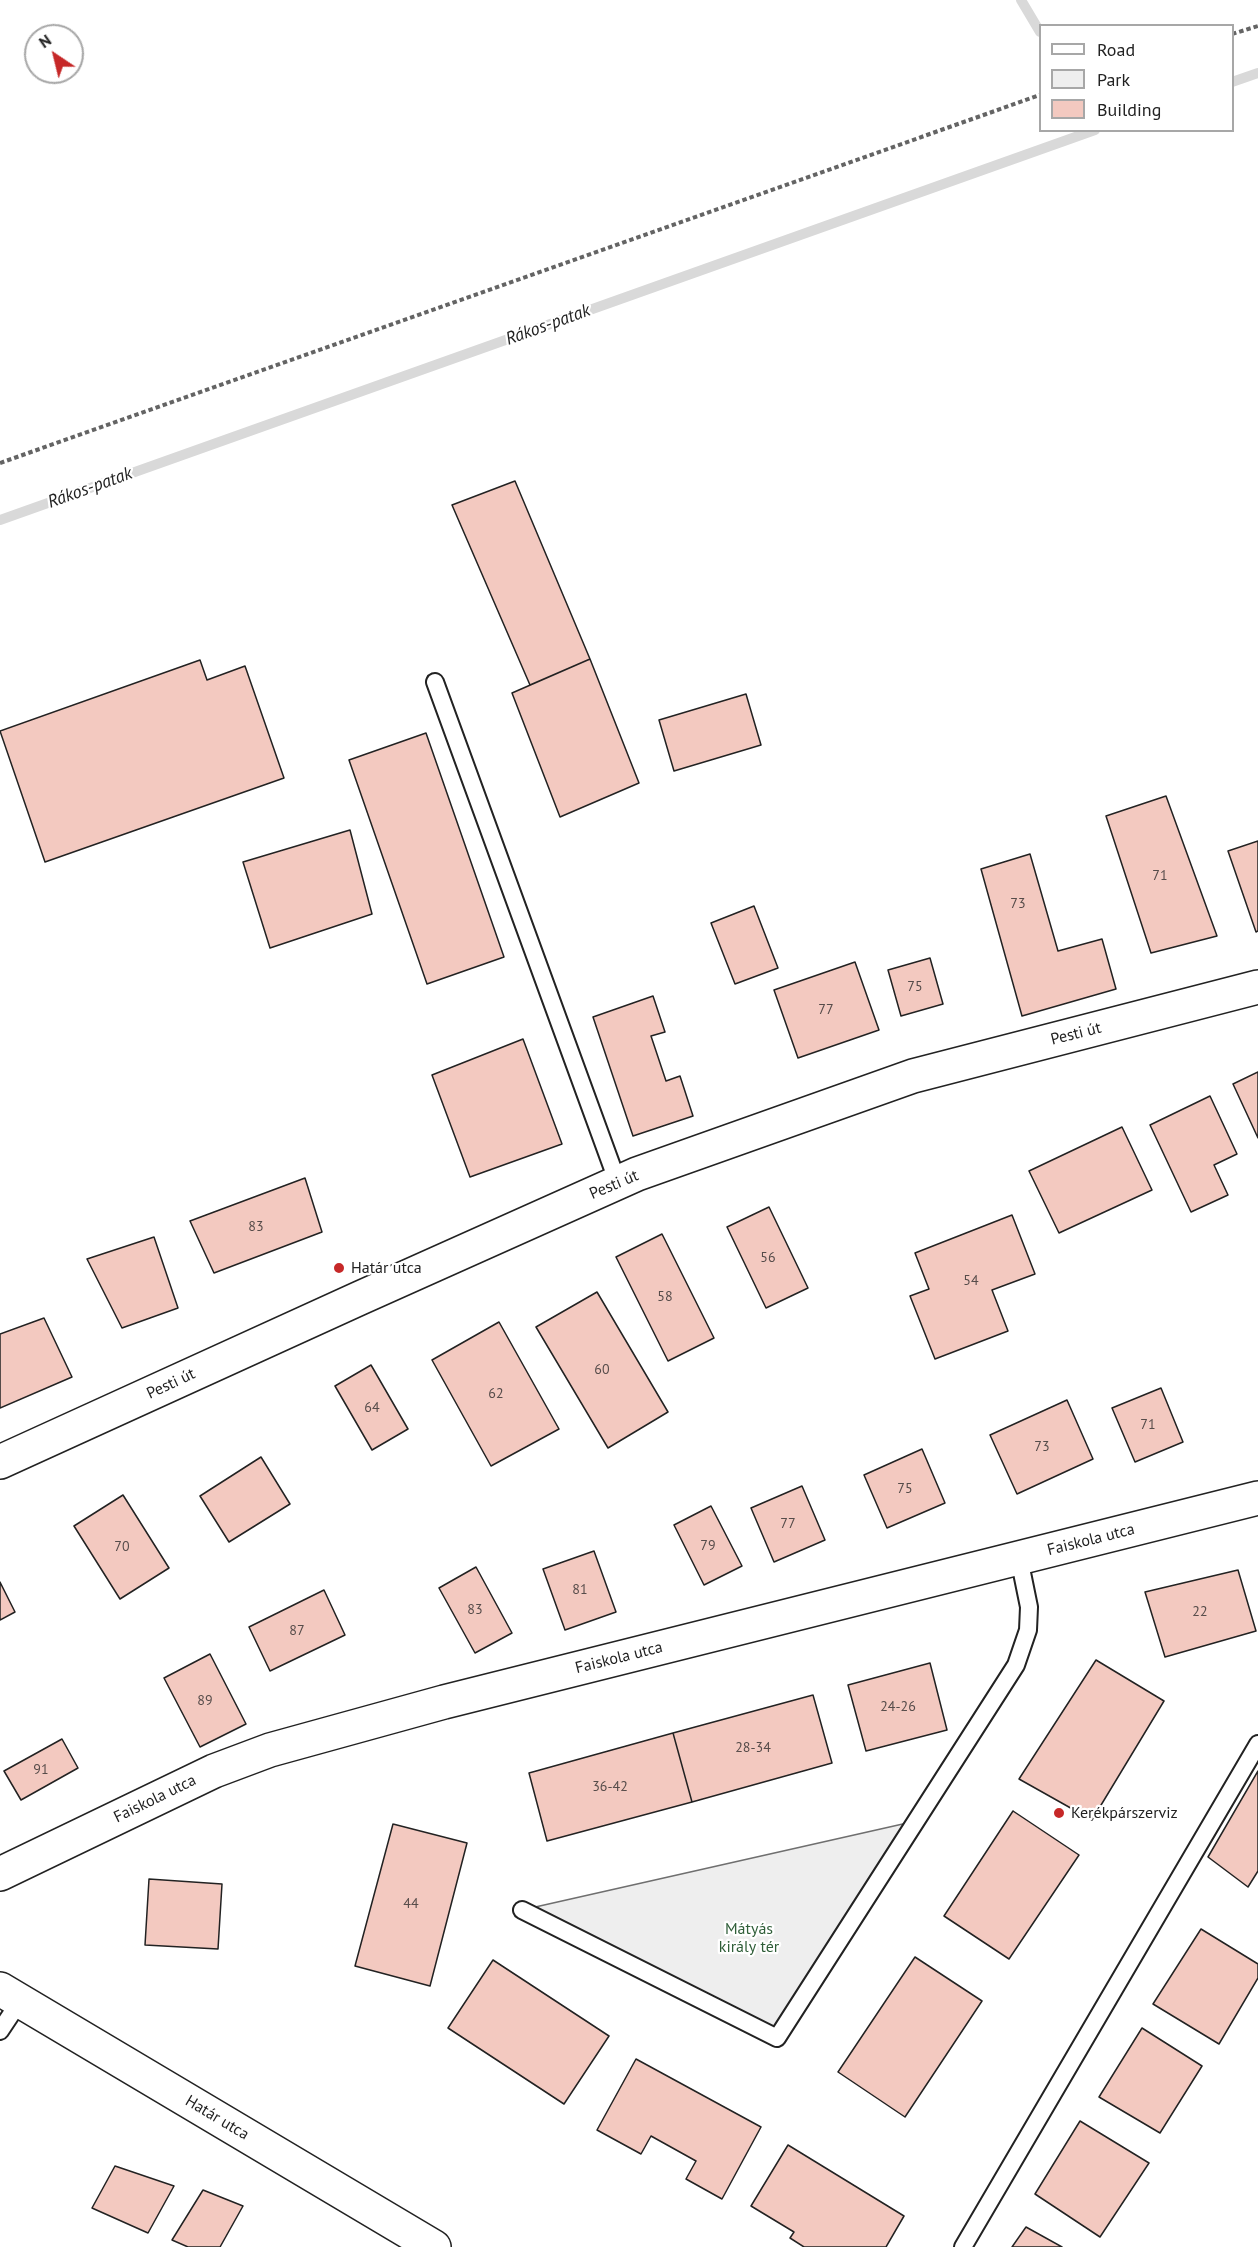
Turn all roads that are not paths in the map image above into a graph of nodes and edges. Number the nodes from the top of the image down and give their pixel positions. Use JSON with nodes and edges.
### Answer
{"nodes":[{"id":1,"x":435,"y":682,"type":"dead end"},
{"id":2,"x":1258,"y":987,"type":"edge"},
{"id":3,"x":618,"y":1183,"type":"junction"},
{"id":4,"x":0,"y":1462,"type":"edge"},
{"id":5,"x":1258,"y":1498,"type":"edge"},
{"id":6,"x":1019,"y":1558,"type":"junction"},
{"id":7,"x":1258,"y":1744,"type":"edge"},
{"id":8,"x":0,"y":1874,"type":"edge"},
{"id":9,"x":522,"y":1910,"type":"dead end"},
{"id":10,"x":10,"y":1995,"type":"edge"},
{"id":11,"x":0,"y":2031,"type":"edge"},
{"id":12,"x":434,"y":2247,"type":"edge"},
{"id":13,"x":963,"y":2247,"type":"edge"}],
"edges":[{"from":1,"to":3,"type":"lane"},
{"from":2,"to":3,"type":"street","name":"Pesti út"},
{"from":3,"to":4,"type":"street","name":"Pesti út"},
{"from":5,"to":6,"type":"street","name":"Faiskola utca"},
{"from":6,"to":8,"type":"street","name":"Faiskola utca"},
{"from":6,"to":9,"type":"lane"},
{"from":7,"to":13,"type":"lane"},
{"from":10,"to":11,"type":"lane"},
{"from":10,"to":12,"type":"street","name":"Határ utca"}]}
